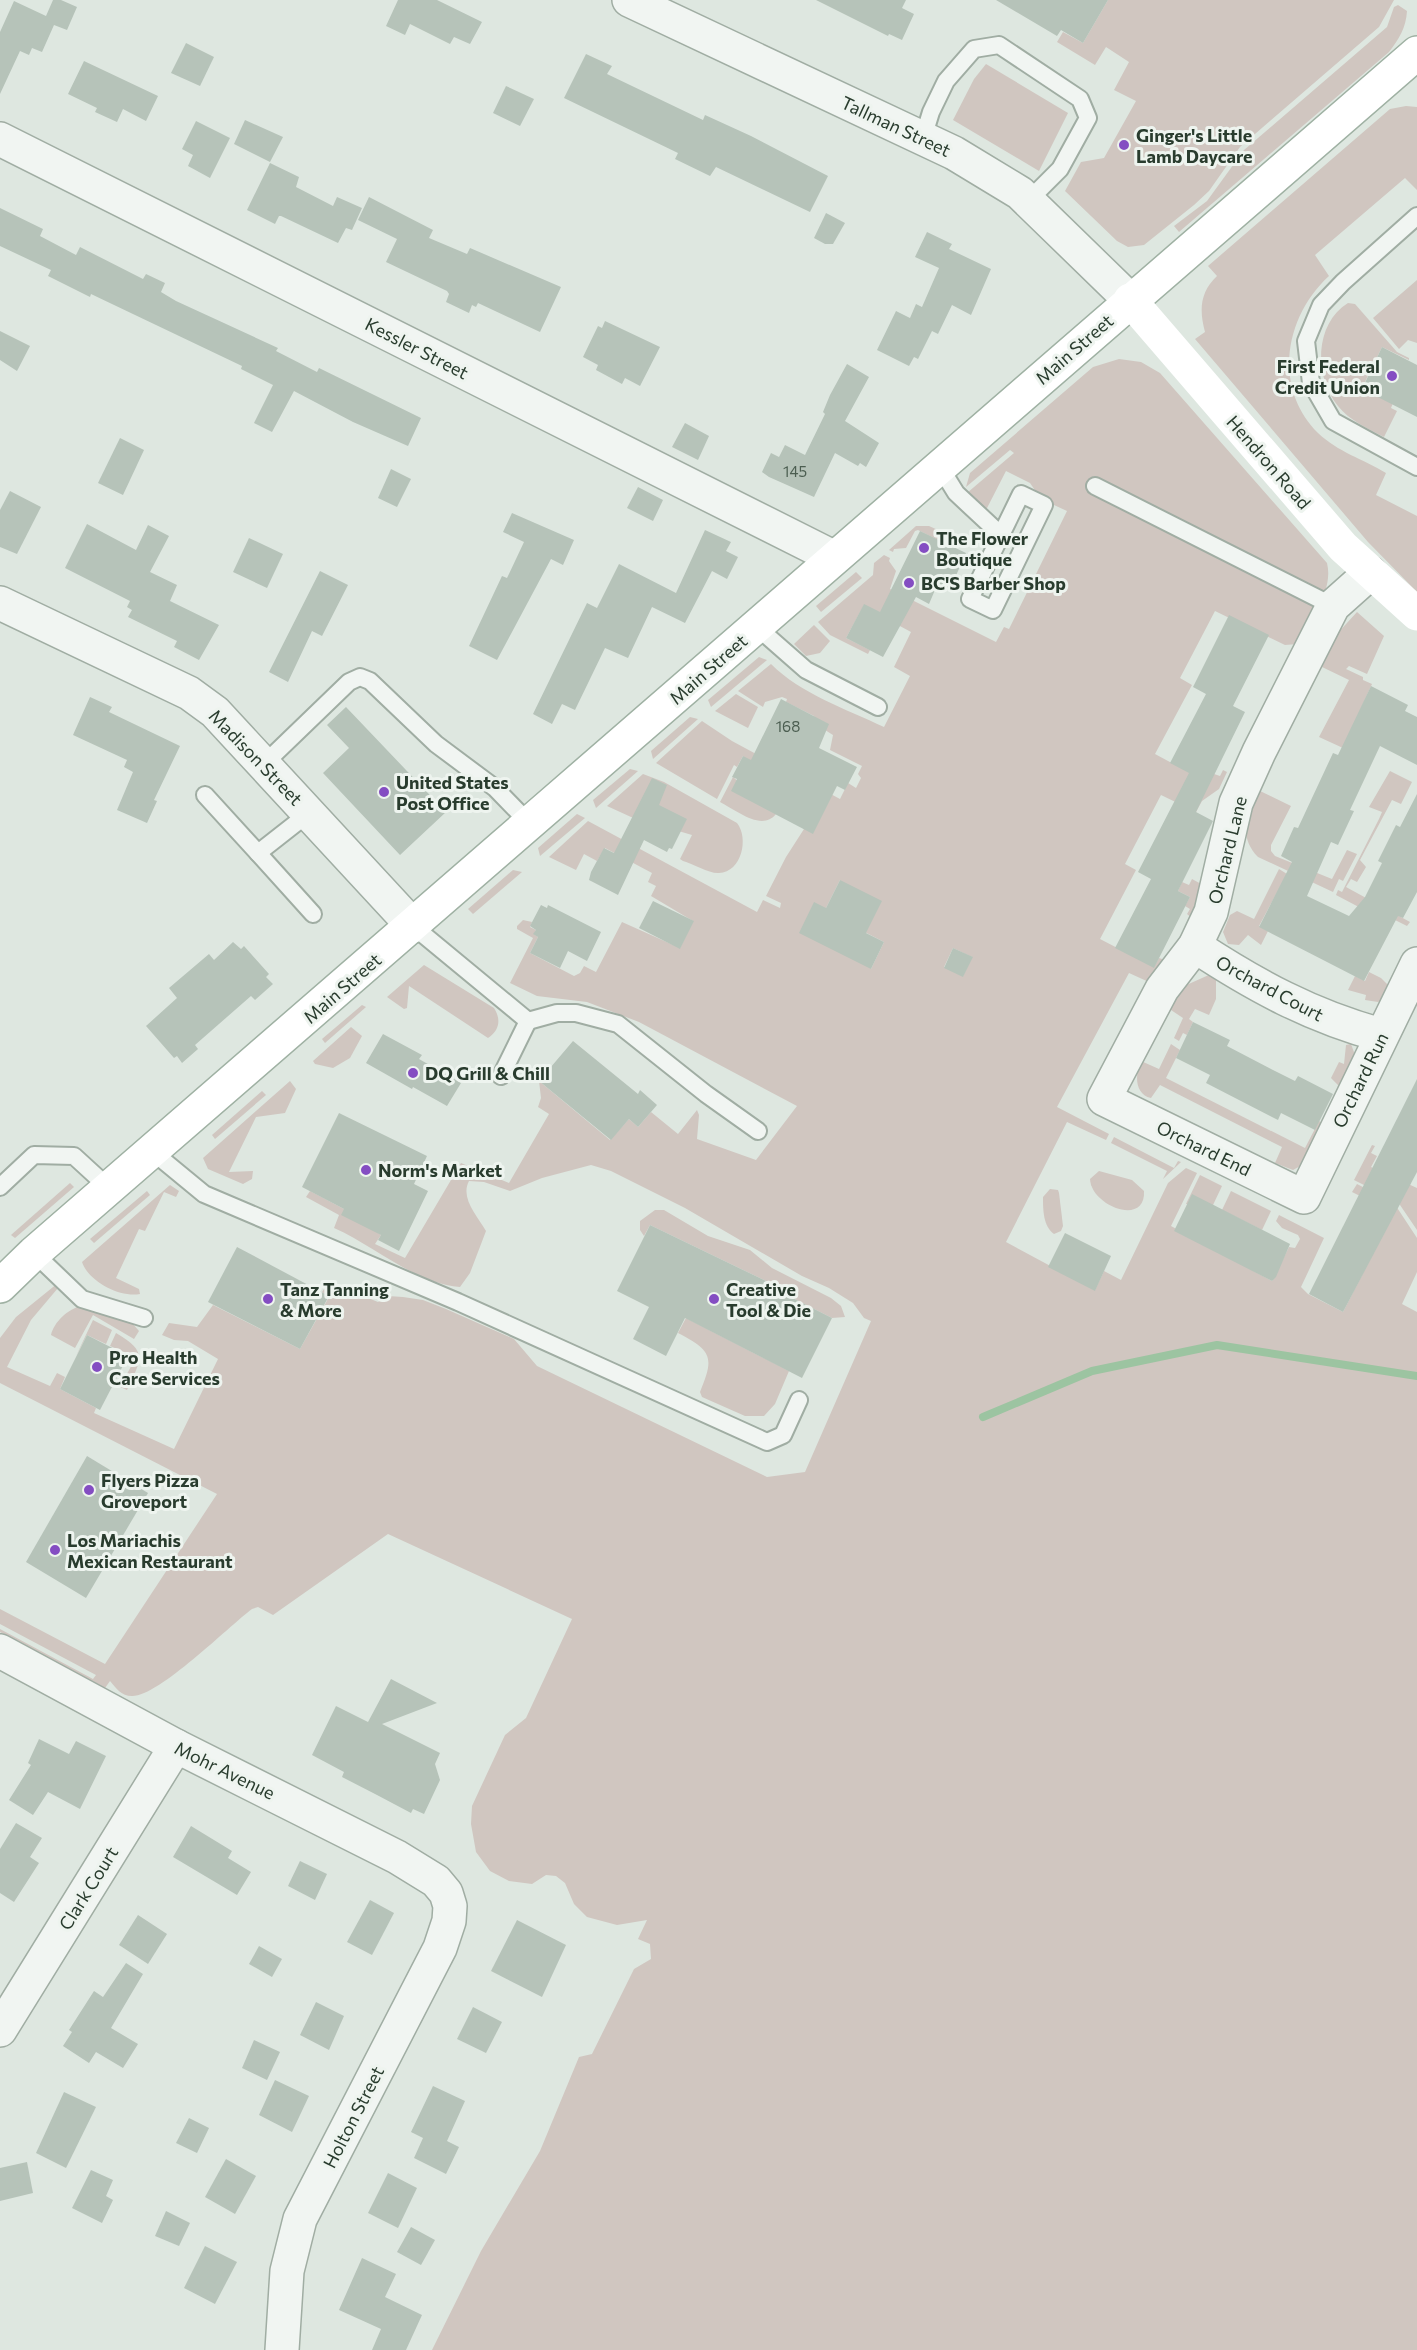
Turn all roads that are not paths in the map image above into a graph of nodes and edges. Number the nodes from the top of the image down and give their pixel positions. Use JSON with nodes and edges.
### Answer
{"nodes":[{"id":1,"x":629,"y":0,"type":"edge"},
{"id":2,"x":1413,"y":65,"type":"edge"},
{"id":3,"x":923,"y":138,"type":"junction"},
{"id":4,"x":0,"y":139,"type":"edge"},
{"id":5,"x":1028,"y":201,"type":"junction"},
{"id":6,"x":1417,"y":216,"type":"edge"},
{"id":7,"x":1130,"y":300,"type":"junction"},
{"id":8,"x":940,"y":467,"type":"junction"},
{"id":9,"x":1417,"y":467,"type":"edge"},
{"id":10,"x":1095,"y":486,"type":"dead end"},
{"id":11,"x":1001,"y":535,"type":"junction"},
{"id":12,"x":833,"y":557,"type":"junction"},
{"id":13,"x":1370,"y":573,"type":"junction"},
{"id":14,"x":0,"y":603,"type":"edge"},
{"id":15,"x":1333,"y":606,"type":"junction"},
{"id":16,"x":1417,"y":614,"type":"edge"},
{"id":17,"x":757,"y":627,"type":"junction"},
{"id":18,"x":878,"y":707,"type":"dead end"},
{"id":19,"x":264,"y":764,"type":"junction"},
{"id":20,"x":205,"y":795,"type":"dead end"},
{"id":21,"x":309,"y":813,"type":"junction"},
{"id":22,"x":530,"y":824,"type":"junction"},
{"id":23,"x":258,"y":853,"type":"junction"},
{"id":24,"x":313,"y":914,"type":"dead end"},
{"id":25,"x":413,"y":926,"type":"junction"},
{"id":26,"x":1195,"y":946,"type":"junction"},
{"id":27,"x":1417,"y":964,"type":"edge"},
{"id":28,"x":528,"y":1021,"type":"junction"},
{"id":29,"x":1381,"y":1035,"type":"junction"},
{"id":30,"x":501,"y":1076,"type":"dead end"},
{"id":31,"x":1104,"y":1099,"type":"joint"},
{"id":32,"x":758,"y":1131,"type":"dead end"},
{"id":33,"x":153,"y":1152,"type":"junction"},
{"id":34,"x":0,"y":1187,"type":"edge"},
{"id":35,"x":110,"y":1189,"type":"junction"},
{"id":36,"x":1304,"y":1197,"type":"joint"},
{"id":37,"x":34,"y":1253,"type":"junction"},
{"id":38,"x":1,"y":1282,"type":"edge"},
{"id":39,"x":144,"y":1318,"type":"dead end"},
{"id":40,"x":799,"y":1400,"type":"dead end"},
{"id":41,"x":0,"y":1650,"type":"edge"},
{"id":42,"x":176,"y":1746,"type":"junction"},
{"id":43,"x":446,"y":1893,"type":"joint"},
{"id":44,"x":0,"y":2030,"type":"edge"},
{"id":45,"x":282,"y":2350,"type":"edge"}],
"edges":[{"from":1,"to":3,"type":"street","name":"Tallman Street"},
{"from":2,"to":7,"type":"main road","name":"Main Street"},
{"from":3,"to":5,"type":"street","name":"Tallman Street"},
{"from":3,"to":5,"type":"lane"},
{"from":4,"to":12,"type":"street","name":"Kessler Street"},
{"from":5,"to":7,"type":"street","name":"Tallman Street"},
{"from":6,"to":9,"type":"lane"},
{"from":7,"to":8,"type":"main road","name":"Main Street"},
{"from":7,"to":13,"type":"main road","name":"Hendron Road"},
{"from":8,"to":11,"type":"lane"},
{"from":8,"to":12,"type":"main road","name":"Main Street"},
{"from":10,"to":15,"type":"lane"},
{"from":11,"to":11,"type":"lane"},
{"from":12,"to":17,"type":"main road","name":"Main Street"},
{"from":13,"to":15,"type":"street","name":"Orchard Lane"},
{"from":13,"to":16,"type":"main road","name":"Hendron Road"},
{"from":14,"to":19,"type":"street","name":"Madison Street"},
{"from":15,"to":26,"type":"street","name":"Orchard Lane"},
{"from":17,"to":18,"type":"lane"},
{"from":17,"to":22,"type":"main road","name":"Main Street"},
{"from":19,"to":21,"type":"street","name":"Madison Street"},
{"from":19,"to":22,"type":"lane"},
{"from":20,"to":23,"type":"lane"},
{"from":21,"to":23,"type":"lane"},
{"from":21,"to":25,"type":"street","name":"Madison Street"},
{"from":22,"to":25,"type":"main road","name":"Main Street"},
{"from":23,"to":24,"type":"lane"},
{"from":25,"to":28,"type":"lane"},
{"from":25,"to":33,"type":"main road","name":"Main Street"},
{"from":26,"to":29,"type":"street","name":"Orchard Court"},
{"from":26,"to":31,"type":"street","name":"Orchard Lane"},
{"from":27,"to":29,"type":"street","name":"Orchard Run"},
{"from":28,"to":30,"type":"lane"},
{"from":28,"to":32,"type":"lane"},
{"from":29,"to":36,"type":"street","name":"Orchard Run"},
{"from":31,"to":36,"type":"street","name":"Orchard End"},
{"from":33,"to":35,"type":"main road","name":"Main Street"},
{"from":33,"to":40,"type":"lane"},
{"from":34,"to":35,"type":"lane"},
{"from":35,"to":37,"type":"main road","name":"Main Street"},
{"from":37,"to":38,"type":"main road","name":"Main Street"},
{"from":37,"to":39,"type":"lane"},
{"from":41,"to":42,"type":"street","name":"Mohr Avenue"},
{"from":42,"to":43,"type":"street","name":"Mohr Avenue"},
{"from":42,"to":44,"type":"street","name":"Clark Court"},
{"from":43,"to":45,"type":"street","name":"Holton Street"}]}
